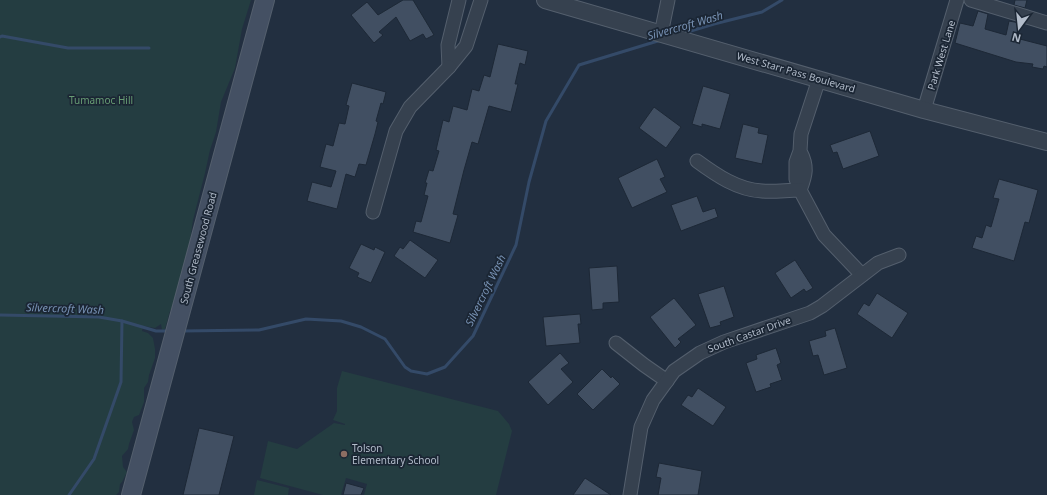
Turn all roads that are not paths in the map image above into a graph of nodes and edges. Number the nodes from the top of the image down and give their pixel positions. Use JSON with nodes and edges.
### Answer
{"nodes":[{"id":1,"x":265,"y":0,"type":"edge"},
{"id":2,"x":459,"y":0,"type":"edge"},
{"id":3,"x":481,"y":0,"type":"edge"},
{"id":4,"x":545,"y":0,"type":"edge"},
{"id":5,"x":668,"y":0,"type":"edge"},
{"id":6,"x":957,"y":0,"type":"edge"},
{"id":7,"x":971,"y":0,"type":"edge"},
{"id":8,"x":1047,"y":23,"type":"edge"},
{"id":9,"x":453,"y":26,"type":"junction"},
{"id":10,"x":472,"y":30,"type":"junction"},
{"id":11,"x":661,"y":34,"type":"junction"},
{"id":12,"x":449,"y":67,"type":"junction"},
{"id":13,"x":819,"y":79,"type":"junction"},
{"id":14,"x":924,"y":110,"type":"junction"},
{"id":15,"x":1047,"y":142,"type":"edge"},
{"id":16,"x":697,"y":162,"type":"dead end"},
{"id":17,"x":800,"y":190,"type":"junction"},
{"id":18,"x":374,"y":212,"type":"dead end"},
{"id":19,"x":899,"y":255,"type":"dead end"},
{"id":20,"x":862,"y":275,"type":"junction"},
{"id":21,"x":616,"y":343,"type":"dead end"},
{"id":22,"x":667,"y":381,"type":"junction"},
{"id":23,"x":131,"y":495,"type":"edge"},
{"id":24,"x":630,"y":495,"type":"edge"}],
"edges":[{"from":1,"to":23,"type":"main road","name":"South Greasewood Road"},
{"from":2,"to":9,"type":"street"},
{"from":3,"to":10,"type":"street"},
{"from":4,"to":11,"type":"street","name":"West Starr Pass Boulevard"},
{"from":5,"to":11,"type":"street"},
{"from":6,"to":14,"type":"street","name":"Park West Lane"},
{"from":7,"to":8,"type":"street"},
{"from":9,"to":10,"type":"street"},
{"from":9,"to":12,"type":"street"},
{"from":10,"to":12,"type":"street"},
{"from":11,"to":13,"type":"street","name":"West Starr Pass Boulevard"},
{"from":12,"to":18,"type":"street"},
{"from":13,"to":14,"type":"street","name":"West Starr Pass Boulevard"},
{"from":13,"to":17,"type":"street"},
{"from":14,"to":15,"type":"street","name":"West Starr Pass Boulevard"},
{"from":16,"to":17,"type":"street"},
{"from":17,"to":20,"type":"street"},
{"from":19,"to":20,"type":"street","name":"South Castar Drive"},
{"from":20,"to":22,"type":"street","name":"South Castar Drive"},
{"from":21,"to":22,"type":"street"},
{"from":22,"to":24,"type":"street","name":"South Castar Drive"}]}
